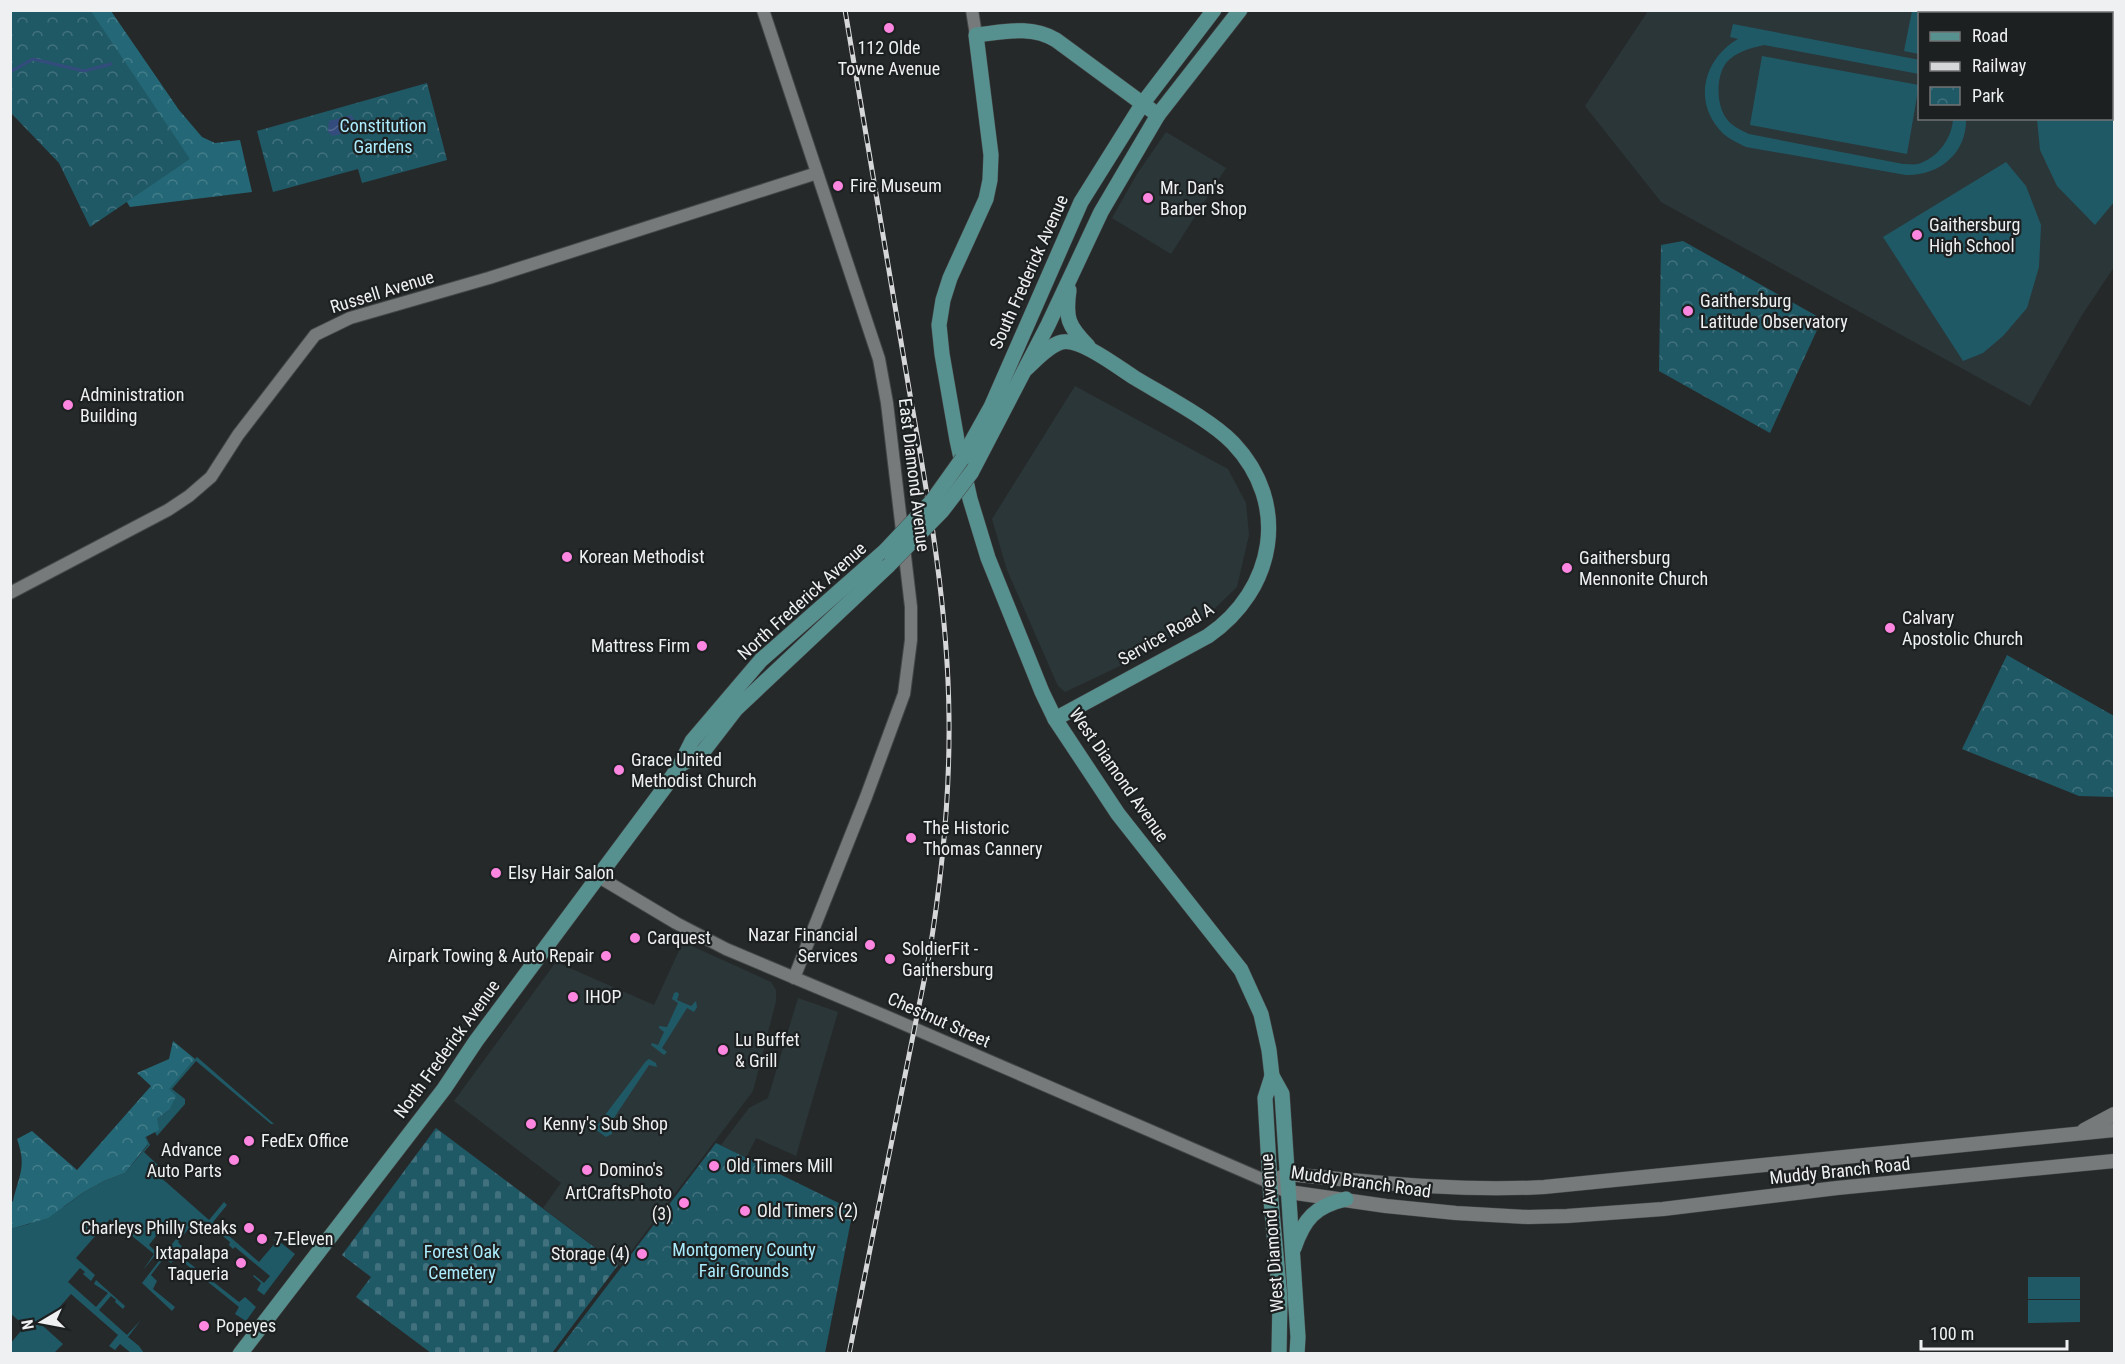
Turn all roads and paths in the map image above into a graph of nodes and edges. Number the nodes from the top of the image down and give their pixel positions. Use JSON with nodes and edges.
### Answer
{"nodes":[{"id":1,"x":763,"y":10,"type":"edge"},
{"id":2,"x":972,"y":10,"type":"edge"},
{"id":3,"x":1214,"y":10,"type":"edge"},
{"id":4,"x":1240,"y":10,"type":"edge"},
{"id":5,"x":976,"y":35,"type":"junction"},
{"id":6,"x":1143,"y":103,"type":"junction"},
{"id":7,"x":1158,"y":115,"type":"junction"},
{"id":8,"x":817,"y":173,"type":"junction"},
{"id":9,"x":1071,"y":275,"type":"junction"},
{"id":10,"x":1093,"y":352,"type":"junction"},
{"id":11,"x":1026,"y":369,"type":"junction"},
{"id":12,"x":887,"y":559,"type":"junction"},
{"id":13,"x":10,"y":593,"type":"edge"},
{"id":14,"x":1055,"y":719,"type":"junction"},
{"id":15,"x":599,"y":877,"type":"junction"},
{"id":16,"x":794,"y":978,"type":"junction"},
{"id":17,"x":1272,"y":1076,"type":"junction"},
{"id":18,"x":2115,"y":1114,"type":"edge"},
{"id":19,"x":2115,"y":1130,"type":"edge"},
{"id":20,"x":2077,"y":1133,"type":"junction"},
{"id":21,"x":2115,"y":1161,"type":"edge"},
{"id":22,"x":1287,"y":1174,"type":"junction"},
{"id":23,"x":1271,"y":1184,"type":"junction"},
{"id":24,"x":1289,"y":1192,"type":"junction"},
{"id":25,"x":1346,"y":1199,"type":"junction"},
{"id":26,"x":1293,"y":1251,"type":"junction"},
{"id":27,"x":240,"y":1353,"type":"edge"},
{"id":28,"x":1279,"y":1353,"type":"edge"},
{"id":29,"x":1297,"y":1353,"type":"edge"}],
"edges":[{"from":1,"to":8,"type":"street","name":"East Diamond Avenue"},
{"from":2,"to":5,"type":"street"},
{"from":3,"to":6,"type":"main road","name":"South Frederick Avenue"},
{"from":4,"to":7,"type":"main road","name":"South Frederick Avenue"},
{"from":5,"to":6,"type":"main road"},
{"from":5,"to":14,"type":"main road","name":"West Diamond Avenue"},
{"from":6,"to":7,"type":"main road"},
{"from":6,"to":12,"type":"main road","name":"South Frederick Avenue","bridge":true},
{"from":7,"to":9,"type":"main road","name":"South Frederick Avenue"},
{"from":8,"to":13,"type":"street","name":"Russell Avenue"},
{"from":8,"to":16,"type":"street","name":"East Diamond Avenue"},
{"from":9,"to":10,"type":"main road"},
{"from":9,"to":11,"type":"main road","name":"South Frederick Avenue"},
{"from":10,"to":11,"type":"main road"},
{"from":10,"to":14,"type":"main road","name":"Service Road A"},
{"from":11,"to":12,"type":"main road","name":"South Frederick Avenue","bridge":true},
{"from":12,"to":15,"type":"main road","name":"North Frederick Avenue"},
{"from":14,"to":17,"type":"main road","name":"West Diamond Avenue"},
{"from":15,"to":16,"type":"street","name":"Chestnut Street"},
{"from":15,"to":27,"type":"main road","name":"North Frederick Avenue"},
{"from":16,"to":23,"type":"street","name":"Chestnut Street"},
{"from":17,"to":22,"type":"main road","name":"West Diamond Avenue"},
{"from":17,"to":23,"type":"main road","name":"West Diamond Avenue"},
{"from":18,"to":20,"type":"main road"},
{"from":19,"to":20,"type":"main road","name":"Muddy Branch Road"},
{"from":20,"to":22,"type":"main road","name":"Muddy Branch Road"},
{"from":21,"to":25,"type":"main road","name":"Muddy Branch Road"},
{"from":22,"to":23,"type":"main road","name":"Muddy Branch Road"},
{"from":22,"to":24,"type":"main road","name":"West Diamond Avenue"},
{"from":23,"to":24,"type":"main road","name":"Muddy Branch Road"},
{"from":23,"to":28,"type":"main road","name":"West Diamond Avenue"},
{"from":24,"to":25,"type":"main road","name":"Muddy Branch Road"},
{"from":24,"to":26,"type":"main road","name":"West Diamond Avenue"},
{"from":25,"to":26,"type":"main road"},
{"from":26,"to":29,"type":"main road","name":"West Diamond Avenue"}]}
